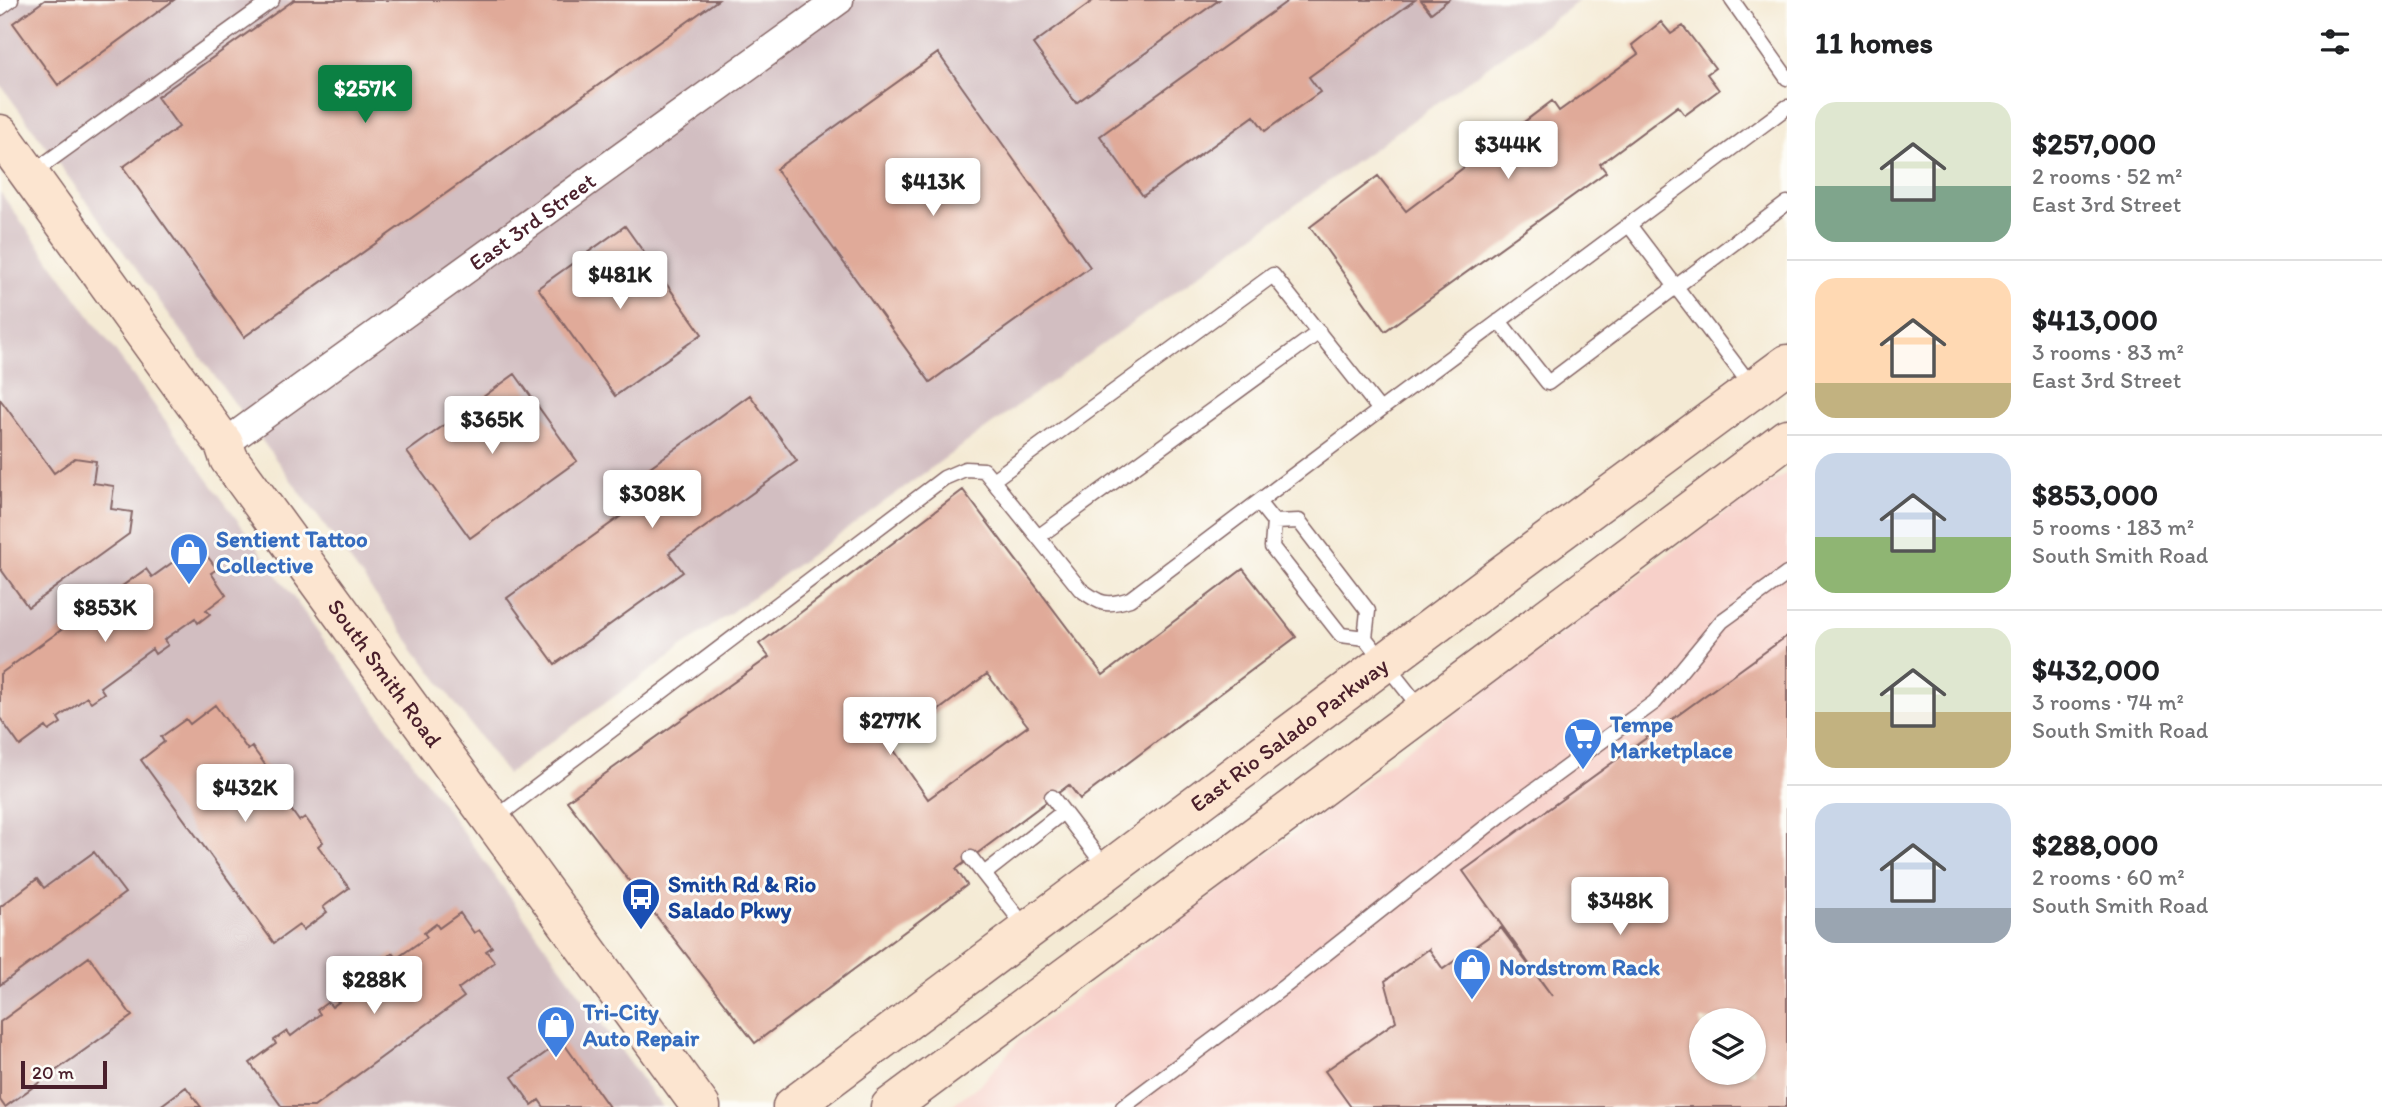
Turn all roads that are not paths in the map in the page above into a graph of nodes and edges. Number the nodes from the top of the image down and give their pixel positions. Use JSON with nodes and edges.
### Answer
{"nodes":[{"id":1,"x":11,"y":0,"type":"edge"},
{"id":2,"x":272,"y":0,"type":"edge"},
{"id":3,"x":839,"y":0,"type":"edge"},
{"id":4,"x":1732,"y":0,"type":"edge"},
{"id":5,"x":0,"y":8,"type":"edge"},
{"id":6,"x":1787,"y":78,"type":"edge"},
{"id":7,"x":1787,"y":107,"type":"edge"},
{"id":8,"x":0,"y":134,"type":"edge"},
{"id":9,"x":30,"y":175,"type":"junction"},
{"id":10,"x":1787,"y":203,"type":"edge"},
{"id":11,"x":1629,"y":225,"type":"junction"},
{"id":12,"x":1675,"y":287,"type":"junction"},
{"id":13,"x":1499,"y":321,"type":"junction"},
{"id":14,"x":1319,"y":332,"type":"junction"},
{"id":15,"x":1787,"y":364,"type":"edge"},
{"id":16,"x":1753,"y":389,"type":"junction"},
{"id":17,"x":1380,"y":410,"type":"junction"},
{"id":18,"x":1787,"y":438,"type":"edge"},
{"id":19,"x":224,"y":444,"type":"junction"},
{"id":20,"x":993,"y":480,"type":"junction"},
{"id":21,"x":1258,"y":502,"type":"junction"},
{"id":22,"x":1274,"y":522,"type":"junction"},
{"id":23,"x":1038,"y":537,"type":"junction"},
{"id":24,"x":1787,"y":574,"type":"edge"},
{"id":25,"x":1375,"y":650,"type":"junction"},
{"id":26,"x":1422,"y":710,"type":"junction"},
{"id":27,"x":1052,"y":797,"type":"dead end"},
{"id":28,"x":1063,"y":812,"type":"junction"},
{"id":29,"x":492,"y":820,"type":"junction"},
{"id":30,"x":971,"y":858,"type":"dead end"},
{"id":31,"x":1108,"y":870,"type":"junction"},
{"id":32,"x":984,"y":874,"type":"junction"},
{"id":33,"x":1028,"y":930,"type":"junction"},
{"id":34,"x":701,"y":1107,"type":"edge"},
{"id":35,"x":792,"y":1107,"type":"edge"},
{"id":36,"x":890,"y":1107,"type":"edge"},
{"id":37,"x":1123,"y":1107,"type":"edge"}],
"edges":[{"from":1,"to":5,"type":"lane"},
{"from":2,"to":9,"type":"lane"},
{"from":3,"to":19,"type":"street","name":"East 3rd Street"},
{"from":4,"to":6,"type":"lane"},
{"from":7,"to":11,"type":"lane"},
{"from":8,"to":9,"type":"main road","name":"South Smith Road"},
{"from":9,"to":19,"type":"main road","name":"South Smith Road"},
{"from":10,"to":12,"type":"lane"},
{"from":11,"to":12,"type":"lane"},
{"from":11,"to":13,"type":"lane"},
{"from":12,"to":13,"type":"lane"},
{"from":12,"to":16,"type":"lane"},
{"from":13,"to":17,"type":"lane"},
{"from":14,"to":17,"type":"lane"},
{"from":14,"to":20,"type":"lane"},
{"from":14,"to":23,"type":"lane"},
{"from":15,"to":16,"type":"main road","name":"East Rio Salado Parkway"},
{"from":16,"to":25,"type":"main road","name":"East Rio Salado Parkway"},
{"from":17,"to":21,"type":"lane"},
{"from":18,"to":26,"type":"main road"},
{"from":19,"to":29,"type":"main road","name":"South Smith Road"},
{"from":20,"to":23,"type":"lane"},
{"from":20,"to":29,"type":"lane"},
{"from":21,"to":22,"type":"lane"},
{"from":21,"to":23,"type":"lane"},
{"from":22,"to":25,"type":"lane"},
{"from":22,"to":25,"type":"lane"},
{"from":24,"to":37,"type":"lane"},
{"from":25,"to":26,"type":"lane"},
{"from":25,"to":31,"type":"main road","name":"East Rio Salado Parkway"},
{"from":26,"to":36,"type":"main road"},
{"from":27,"to":28,"type":"lane"},
{"from":28,"to":31,"type":"lane"},
{"from":28,"to":32,"type":"lane"},
{"from":29,"to":34,"type":"main road","name":"South Smith Road"},
{"from":30,"to":32,"type":"lane"},
{"from":31,"to":33,"type":"main road","name":"East Rio Salado Parkway"},
{"from":32,"to":33,"type":"lane"},
{"from":33,"to":35,"type":"main road","name":"East Rio Salado Parkway"}]}
